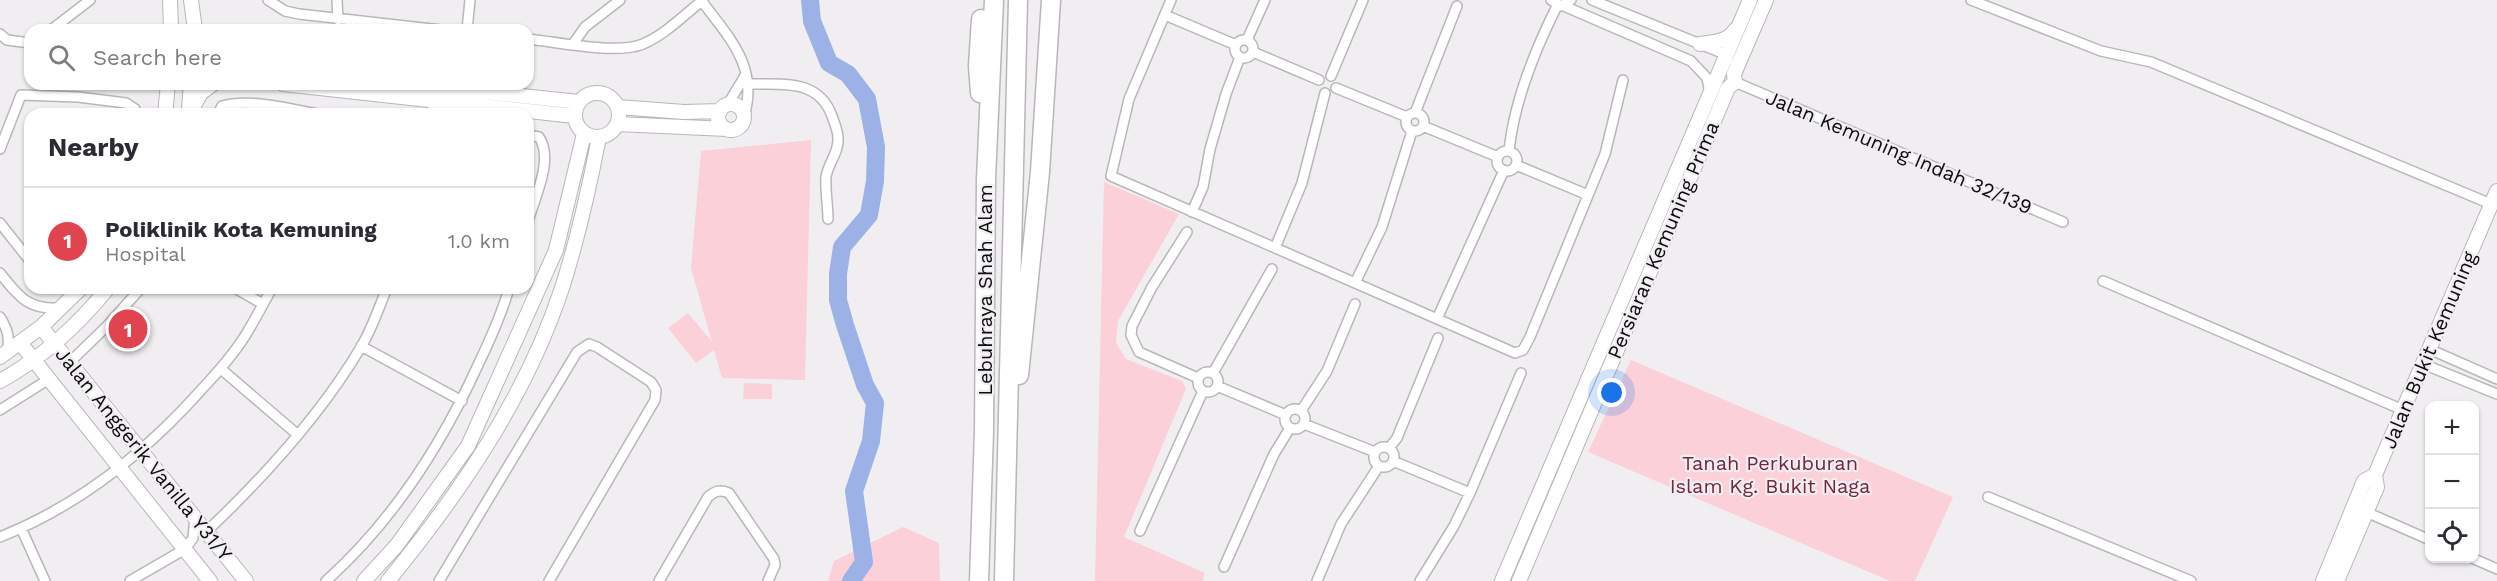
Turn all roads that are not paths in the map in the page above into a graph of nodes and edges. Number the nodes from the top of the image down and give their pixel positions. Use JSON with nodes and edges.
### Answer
{"nodes":[{"id":1,"x":90,"y":0,"type":"edge"},
{"id":2,"x":170,"y":0,"type":"edge"},
{"id":3,"x":191,"y":0,"type":"edge"},
{"id":4,"x":268,"y":0,"type":"edge"},
{"id":5,"x":337,"y":0,"type":"edge"},
{"id":6,"x":470,"y":0,"type":"edge"},
{"id":7,"x":620,"y":0,"type":"edge"},
{"id":8,"x":702,"y":0,"type":"edge"},
{"id":9,"x":982,"y":0,"type":"edge"},
{"id":10,"x":994,"y":0,"type":"edge"},
{"id":11,"x":1018,"y":0,"type":"edge"},
{"id":12,"x":1051,"y":0,"type":"edge"},
{"id":13,"x":1171,"y":0,"type":"edge"},
{"id":14,"x":1264,"y":0,"type":"edge"},
{"id":15,"x":1364,"y":0,"type":"edge"},
{"id":16,"x":1592,"y":0,"type":"edge"},
{"id":17,"x":1750,"y":0,"type":"edge"},
{"id":18,"x":1766,"y":0,"type":"edge"},
{"id":19,"x":1971,"y":0,"type":"edge"},
{"id":20,"x":1561,"y":3,"type":"edge"},
{"id":21,"x":1457,"y":6,"type":"dead end"},
{"id":22,"x":1165,"y":15,"type":"junction"},
{"id":23,"x":338,"y":20,"type":"junction"},
{"id":24,"x":1740,"y":23,"type":"junction"},
{"id":25,"x":59,"y":24,"type":"edge"},
{"id":26,"x":171,"y":24,"type":"edge"},
{"id":27,"x":194,"y":24,"type":"edge"},
{"id":28,"x":379,"y":24,"type":"edge"},
{"id":29,"x":468,"y":24,"type":"edge"},
{"id":30,"x":0,"y":34,"type":"edge"},
{"id":31,"x":534,"y":40,"type":"edge"},
{"id":32,"x":1247,"y":40,"type":"junction"},
{"id":33,"x":24,"y":43,"type":"edge"},
{"id":34,"x":573,"y":44,"type":"junction"},
{"id":35,"x":1700,"y":44,"type":"junction"},
{"id":36,"x":1236,"y":45,"type":"junction"},
{"id":37,"x":1253,"y":52,"type":"junction"},
{"id":38,"x":1726,"y":55,"type":"junction"},
{"id":39,"x":1240,"y":57,"type":"junction"},
{"id":40,"x":1331,"y":76,"type":"junction"},
{"id":41,"x":747,"y":79,"type":"junction"},
{"id":42,"x":1319,"y":80,"type":"junction"},
{"id":43,"x":1623,"y":80,"type":"dead end"},
{"id":44,"x":1731,"y":85,"type":"junction"},
{"id":45,"x":1336,"y":88,"type":"junction"},
{"id":46,"x":167,"y":90,"type":"edge"},
{"id":47,"x":191,"y":90,"type":"edge"},
{"id":48,"x":205,"y":90,"type":"edge"},
{"id":49,"x":320,"y":90,"type":"edge"},
{"id":50,"x":448,"y":90,"type":"edge"},
{"id":51,"x":1325,"y":93,"type":"junction"},
{"id":52,"x":618,"y":107,"type":"junction"},
{"id":53,"x":724,"y":107,"type":"junction"},
{"id":54,"x":133,"y":108,"type":"edge"},
{"id":55,"x":166,"y":108,"type":"edge"},
{"id":56,"x":189,"y":108,"type":"edge"},
{"id":57,"x":192,"y":108,"type":"edge"},
{"id":58,"x":223,"y":108,"type":"edge"},
{"id":59,"x":281,"y":108,"type":"edge"},
{"id":60,"x":433,"y":108,"type":"edge"},
{"id":61,"x":534,"y":109,"type":"edge"},
{"id":62,"x":576,"y":109,"type":"junction"},
{"id":63,"x":1704,"y":109,"type":"junction"},
{"id":64,"x":1411,"y":115,"type":"junction"},
{"id":65,"x":744,"y":117,"type":"junction"},
{"id":66,"x":617,"y":124,"type":"junction"},
{"id":67,"x":1423,"y":126,"type":"junction"},
{"id":68,"x":727,"y":129,"type":"junction"},
{"id":69,"x":1412,"y":131,"type":"junction"},
{"id":70,"x":584,"y":134,"type":"junction"},
{"id":71,"x":534,"y":136,"type":"edge"},
{"id":72,"x":599,"y":137,"type":"junction"},
{"id":73,"x":0,"y":149,"type":"edge"},
{"id":74,"x":1509,"y":151,"type":"junction"},
{"id":75,"x":1498,"y":157,"type":"junction"},
{"id":76,"x":1516,"y":165,"type":"junction"},
{"id":77,"x":1504,"y":170,"type":"junction"},
{"id":78,"x":986,"y":179,"type":"junction"},
{"id":79,"x":2497,"y":191,"type":"edge"},
{"id":80,"x":1588,"y":195,"type":"junction"},
{"id":81,"x":534,"y":199,"type":"edge"},
{"id":82,"x":2491,"y":204,"type":"junction"},
{"id":83,"x":1192,"y":212,"type":"junction"},
{"id":84,"x":828,"y":219,"type":"dead end"},
{"id":85,"x":2063,"y":222,"type":"dead end"},
{"id":86,"x":0,"y":223,"type":"edge"},
{"id":87,"x":1187,"y":232,"type":"dead end"},
{"id":88,"x":1275,"y":249,"type":"junction"},
{"id":89,"x":24,"y":253,"type":"edge"},
{"id":90,"x":1272,"y":269,"type":"dead end"},
{"id":91,"x":0,"y":273,"type":"edge"},
{"id":92,"x":2103,"y":281,"type":"dead end"},
{"id":93,"x":1355,"y":283,"type":"junction"},
{"id":94,"x":75,"y":294,"type":"edge"},
{"id":95,"x":103,"y":294,"type":"edge"},
{"id":96,"x":136,"y":294,"type":"edge"},
{"id":97,"x":246,"y":294,"type":"edge"},
{"id":98,"x":269,"y":294,"type":"edge"},
{"id":99,"x":384,"y":294,"type":"edge"},
{"id":100,"x":507,"y":294,"type":"edge"},
{"id":101,"x":263,"y":304,"type":"junction"},
{"id":102,"x":1355,"y":304,"type":"dead end"},
{"id":103,"x":61,"y":308,"type":"junction"},
{"id":104,"x":0,"y":317,"type":"edge"},
{"id":105,"x":1437,"y":319,"type":"junction"},
{"id":106,"x":41,"y":327,"type":"junction"},
{"id":107,"x":1438,"y":338,"type":"dead end"},
{"id":108,"x":54,"y":343,"type":"junction"},
{"id":109,"x":21,"y":344,"type":"junction"},
{"id":110,"x":361,"y":346,"type":"junction"},
{"id":111,"x":2429,"y":349,"type":"junction"},
{"id":112,"x":3,"y":355,"type":"edge"},
{"id":113,"x":34,"y":360,"type":"junction"},
{"id":114,"x":70,"y":362,"type":"junction"},
{"id":115,"x":2423,"y":364,"type":"junction"},
{"id":116,"x":221,"y":369,"type":"junction"},
{"id":117,"x":1213,"y":372,"type":"junction"},
{"id":118,"x":1521,"y":373,"type":"dead end"},
{"id":119,"x":1198,"y":378,"type":"junction"},
{"id":120,"x":49,"y":379,"type":"junction"},
{"id":121,"x":2497,"y":379,"type":"edge"},
{"id":122,"x":0,"y":381,"type":"edge"},
{"id":123,"x":1217,"y":386,"type":"junction"},
{"id":124,"x":1203,"y":391,"type":"junction"},
{"id":125,"x":2497,"y":394,"type":"edge"},
{"id":126,"x":462,"y":401,"type":"junction"},
{"id":127,"x":0,"y":410,"type":"edge"},
{"id":128,"x":2403,"y":410,"type":"junction"},
{"id":129,"x":1301,"y":411,"type":"junction"},
{"id":130,"x":1286,"y":415,"type":"junction"},
{"id":131,"x":1304,"y":424,"type":"junction"},
{"id":132,"x":1290,"y":428,"type":"junction"},
{"id":133,"x":298,"y":435,"type":"junction"},
{"id":134,"x":1389,"y":448,"type":"junction"},
{"id":135,"x":141,"y":451,"type":"junction"},
{"id":136,"x":1375,"y":452,"type":"junction"},
{"id":137,"x":1393,"y":461,"type":"junction"},
{"id":138,"x":1379,"y":466,"type":"junction"},
{"id":139,"x":120,"y":468,"type":"junction"},
{"id":140,"x":2375,"y":475,"type":"junction"},
{"id":141,"x":1005,"y":492,"type":"junction"},
{"id":142,"x":1470,"y":493,"type":"junction"},
{"id":143,"x":1988,"y":497,"type":"dead end"},
{"id":144,"x":2366,"y":512,"type":"junction"},
{"id":145,"x":195,"y":517,"type":"junction"},
{"id":146,"x":21,"y":528,"type":"junction"},
{"id":147,"x":207,"y":531,"type":"junction"},
{"id":148,"x":1140,"y":531,"type":"dead end"},
{"id":149,"x":0,"y":537,"type":"edge"},
{"id":150,"x":2425,"y":538,"type":"edge"},
{"id":151,"x":185,"y":549,"type":"junction"},
{"id":152,"x":2479,"y":561,"type":"edge"},
{"id":153,"x":1224,"y":567,"type":"dead end"},
{"id":154,"x":2497,"y":569,"type":"edge"},
{"id":155,"x":769,"y":579,"type":"edge"},
{"id":156,"x":2329,"y":580,"type":"edge"},
{"id":157,"x":45,"y":581,"type":"edge"},
{"id":158,"x":130,"y":581,"type":"edge"},
{"id":159,"x":210,"y":581,"type":"edge"},
{"id":160,"x":246,"y":581,"type":"edge"},
{"id":161,"x":326,"y":581,"type":"edge"},
{"id":162,"x":364,"y":581,"type":"edge"},
{"id":163,"x":388,"y":581,"type":"edge"},
{"id":164,"x":439,"y":581,"type":"edge"},
{"id":165,"x":549,"y":581,"type":"edge"},
{"id":166,"x":659,"y":581,"type":"edge"},
{"id":167,"x":979,"y":581,"type":"edge"},
{"id":168,"x":1005,"y":581,"type":"edge"},
{"id":169,"x":1317,"y":581,"type":"edge"},
{"id":170,"x":1420,"y":581,"type":"edge"},
{"id":171,"x":1502,"y":581,"type":"edge"},
{"id":172,"x":1519,"y":581,"type":"edge"},
{"id":173,"x":2191,"y":581,"type":"edge"}],
"edges":[{"from":1,"to":25,"type":"street"},
{"from":2,"to":26,"type":"street"},
{"from":3,"to":27,"type":"street"},
{"from":4,"to":23,"type":"street"},
{"from":5,"to":23,"type":"street"},
{"from":6,"to":29,"type":"street"},
{"from":7,"to":34,"type":"street"},
{"from":8,"to":34,"type":"street"},
{"from":8,"to":41,"type":"street"},
{"from":9,"to":78,"type":"highway"},
{"from":10,"to":78,"type":"highway","name":"Lebuhraya Shah Alam"},
{"from":11,"to":141,"type":"highway","name":"Lebuhraya Shah Alam"},
{"from":12,"to":141,"type":"highway"},
{"from":13,"to":22,"type":"street"},
{"from":14,"to":32,"type":"street"},
{"from":15,"to":40,"type":"street"},
{"from":16,"to":35,"type":"street"},
{"from":17,"to":24,"type":"street","name":"Persiaran Kemuning Prima"},
{"from":18,"to":44,"type":"street","name":"Persiaran Kemuning Prima"},
{"from":19,"to":82,"type":"street"},
{"from":20,"to":63,"type":"street"},
{"from":20,"to":74,"type":"street"},
{"from":21,"to":64,"type":"street"},
{"from":22,"to":36,"type":"street"},
{"from":22,"to":83,"type":"street"},
{"from":23,"to":28,"type":"street"},
{"from":24,"to":35,"type":"street"},
{"from":24,"to":38,"type":"street","name":"Persiaran Kemuning Prima"},
{"from":30,"to":33,"type":"street"},
{"from":31,"to":34,"type":"street"},
{"from":32,"to":36,"type":"street"},
{"from":32,"to":37,"type":"street"},
{"from":35,"to":38,"type":"street"},
{"from":36,"to":39,"type":"street"},
{"from":37,"to":39,"type":"street"},
{"from":37,"to":42,"type":"street"},
{"from":38,"to":44,"type":"street"},
{"from":38,"to":63,"type":"street","name":"Persiaran Kemuning Prima"},
{"from":39,"to":83,"type":"street"},
{"from":40,"to":42,"type":"street"},
{"from":40,"to":45,"type":"street"},
{"from":41,"to":53,"type":"street"},
{"from":41,"to":65,"type":"street"},
{"from":41,"to":84,"type":"street"},
{"from":42,"to":51,"type":"street"},
{"from":43,"to":80,"type":"street"},
{"from":44,"to":85,"type":"street","name":"Jalan Kemuning Indah 32/139"},
{"from":44,"to":172,"type":"street","name":"Persiaran Kemuning Prima"},
{"from":45,"to":51,"type":"street"},
{"from":45,"to":64,"type":"street"},
{"from":46,"to":55,"type":"street"},
{"from":47,"to":56,"type":"street"},
{"from":48,"to":57,"type":"street"},
{"from":49,"to":60,"type":"street"},
{"from":50,"to":62,"type":"street"},
{"from":51,"to":88,"type":"street"},
{"from":52,"to":53,"type":"street"},
{"from":52,"to":62,"type":"street"},
{"from":52,"to":66,"type":"street"},
{"from":53,"to":65,"type":"street"},
{"from":53,"to":68,"type":"street"},
{"from":54,"to":73,"type":"street"},
{"from":58,"to":59,"type":"street"},
{"from":61,"to":62,"type":"street"},
{"from":62,"to":70,"type":"street"},
{"from":63,"to":171,"type":"street","name":"Persiaran Kemuning Prima"},
{"from":64,"to":67,"type":"street"},
{"from":64,"to":69,"type":"street"},
{"from":65,"to":68,"type":"street"},
{"from":66,"to":68,"type":"street"},
{"from":66,"to":72,"type":"street"},
{"from":67,"to":69,"type":"street"},
{"from":67,"to":75,"type":"street"},
{"from":69,"to":93,"type":"street"},
{"from":70,"to":72,"type":"street"},
{"from":70,"to":162,"type":"street"},
{"from":71,"to":81,"type":"street"},
{"from":72,"to":163,"type":"street"},
{"from":74,"to":75,"type":"street"},
{"from":74,"to":76,"type":"street"},
{"from":75,"to":77,"type":"street"},
{"from":76,"to":77,"type":"street"},
{"from":76,"to":80,"type":"street"},
{"from":77,"to":105,"type":"street"},
{"from":78,"to":167,"type":"highway","name":"Lebuhraya Shah Alam"},
{"from":79,"to":82,"type":"street","name":"Jalan Bukit Kemuning"},
{"from":80,"to":105,"type":"street"},
{"from":82,"to":111,"type":"street","name":"Jalan Bukit Kemuning"},
{"from":83,"to":88,"type":"street"},
{"from":86,"to":89,"type":"street"},
{"from":87,"to":119,"type":"street"},
{"from":88,"to":93,"type":"street"},
{"from":90,"to":117,"type":"street"},
{"from":91,"to":103,"type":"street"},
{"from":92,"to":128,"type":"street"},
{"from":93,"to":105,"type":"street"},
{"from":94,"to":103,"type":"street"},
{"from":95,"to":108,"type":"street"},
{"from":96,"to":114,"type":"street"},
{"from":97,"to":101,"type":"street"},
{"from":98,"to":101,"type":"street"},
{"from":99,"to":110,"type":"street"},
{"from":100,"to":126,"type":"street"},
{"from":101,"to":116,"type":"street"},
{"from":102,"to":129,"type":"street"},
{"from":103,"to":106,"type":"street"},
{"from":104,"to":112,"type":"street"},
{"from":106,"to":108,"type":"street","name":"Jalan Anggerik Vanilla Y31/Y"},
{"from":106,"to":109,"type":"street"},
{"from":107,"to":134,"type":"street"},
{"from":108,"to":113,"type":"street"},
{"from":108,"to":114,"type":"street","name":"Jalan Anggerik Vanilla Y31/Y"},
{"from":109,"to":112,"type":"street"},
{"from":109,"to":113,"type":"street"},
{"from":110,"to":126,"type":"street"},
{"from":110,"to":133,"type":"street"},
{"from":111,"to":115,"type":"street","name":"Jalan Bukit Kemuning"},
{"from":111,"to":121,"type":"street"},
{"from":113,"to":120,"type":"street"},
{"from":113,"to":122,"type":"street"},
{"from":114,"to":135,"type":"street","name":"Jalan Anggerik Vanilla Y31/Y"},
{"from":115,"to":125,"type":"street"},
{"from":115,"to":128,"type":"street","name":"Jalan Bukit Kemuning"},
{"from":116,"to":133,"type":"street"},
{"from":116,"to":135,"type":"street"},
{"from":117,"to":119,"type":"street"},
{"from":117,"to":123,"type":"street"},
{"from":118,"to":142,"type":"street"},
{"from":119,"to":124,"type":"street"},
{"from":120,"to":127,"type":"street"},
{"from":120,"to":139,"type":"street"},
{"from":123,"to":124,"type":"street"},
{"from":123,"to":130,"type":"street"},
{"from":124,"to":148,"type":"street"},
{"from":126,"to":161,"type":"street"},
{"from":128,"to":140,"type":"street","name":"Jalan Bukit Kemuning"},
{"from":129,"to":130,"type":"street"},
{"from":129,"to":131,"type":"street"},
{"from":130,"to":132,"type":"street"},
{"from":131,"to":132,"type":"street"},
{"from":131,"to":136,"type":"street"},
{"from":132,"to":153,"type":"street"},
{"from":133,"to":147,"type":"street"},
{"from":134,"to":136,"type":"street"},
{"from":134,"to":137,"type":"street"},
{"from":135,"to":139,"type":"street"},
{"from":135,"to":145,"type":"street","name":"Jalan Anggerik Vanilla Y31/Y"},
{"from":136,"to":138,"type":"street"},
{"from":137,"to":138,"type":"street"},
{"from":137,"to":142,"type":"street"},
{"from":138,"to":169,"type":"street"},
{"from":139,"to":146,"type":"street"},
{"from":139,"to":151,"type":"street"},
{"from":140,"to":144,"type":"street","name":"Jalan Bukit Kemuning"},
{"from":140,"to":156,"type":"street","name":"Jalan Bukit Kemuning"},
{"from":141,"to":168,"type":"highway","name":"Lebuhraya Shah Alam"},
{"from":142,"to":170,"type":"street"},
{"from":143,"to":173,"type":"street"},
{"from":144,"to":150,"type":"street"},
{"from":144,"to":156,"type":"street","name":"Jalan Bukit Kemuning"},
{"from":145,"to":147,"type":"street","name":"Jalan Anggerik Vanilla Y31/Y"},
{"from":145,"to":151,"type":"street"},
{"from":146,"to":149,"type":"street"},
{"from":146,"to":157,"type":"street"},
{"from":147,"to":160,"type":"street","name":"Jalan Anggerik Vanilla Y31/Y"},
{"from":151,"to":158,"type":"street"},
{"from":151,"to":159,"type":"street"},
{"from":152,"to":154,"type":"street"},
{"from":155,"to":166,"type":"street"},
{"from":164,"to":165,"type":"street"}]}
